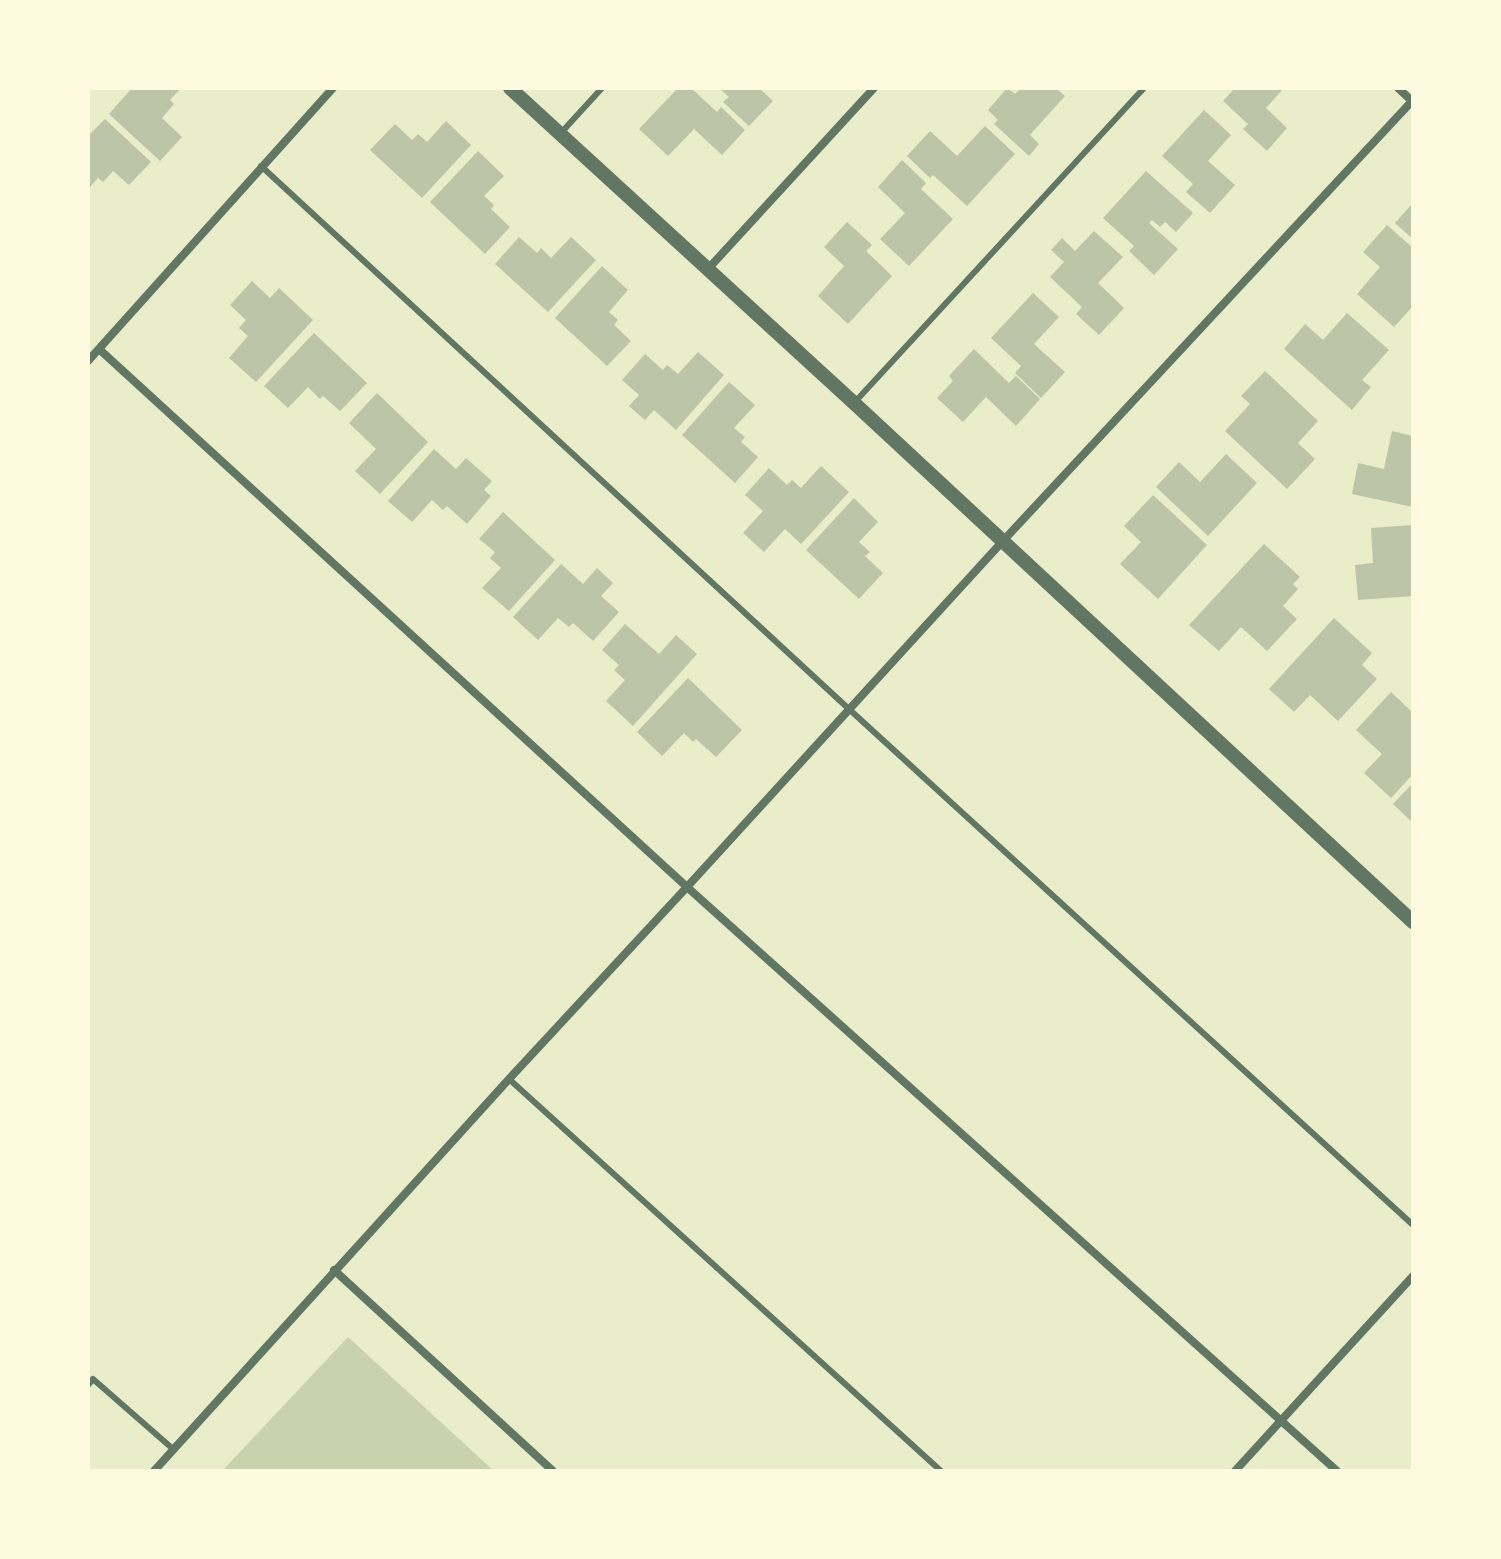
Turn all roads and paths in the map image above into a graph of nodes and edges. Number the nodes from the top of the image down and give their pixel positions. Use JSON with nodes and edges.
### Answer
{"nodes":[{"id":1,"x":333,"y":88,"type":"edge"},
{"id":2,"x":510,"y":88,"type":"edge"},
{"id":3,"x":602,"y":88,"type":"edge"},
{"id":4,"x":874,"y":88,"type":"edge"},
{"id":5,"x":1144,"y":88,"type":"edge"},
{"id":6,"x":1398,"y":88,"type":"edge"},
{"id":7,"x":1413,"y":100,"type":"edge"},
{"id":8,"x":560,"y":134,"type":"junction"},
{"id":9,"x":261,"y":166,"type":"junction"},
{"id":10,"x":708,"y":269,"type":"junction"},
{"id":11,"x":99,"y":349,"type":"junction"},
{"id":12,"x":88,"y":361,"type":"edge"},
{"id":13,"x":854,"y":403,"type":"junction"},
{"id":14,"x":1002,"y":542,"type":"junction"},
{"id":15,"x":850,"y":710,"type":"junction"},
{"id":16,"x":687,"y":887,"type":"junction"},
{"id":17,"x":1413,"y":922,"type":"edge"},
{"id":18,"x":509,"y":1079,"type":"junction"},
{"id":19,"x":1413,"y":1225,"type":"edge"},
{"id":20,"x":334,"y":1270,"type":"junction"},
{"id":21,"x":1413,"y":1276,"type":"edge"},
{"id":22,"x":88,"y":1385,"type":"edge"},
{"id":23,"x":1281,"y":1420,"type":"junction"},
{"id":24,"x":173,"y":1449,"type":"junction"},
{"id":25,"x":154,"y":1471,"type":"edge"},
{"id":26,"x":553,"y":1471,"type":"edge"},
{"id":27,"x":941,"y":1471,"type":"edge"},
{"id":28,"x":1235,"y":1471,"type":"edge"},
{"id":29,"x":1337,"y":1471,"type":"edge"}],
"edges":[{"from":1,"to":9,"type":"street"},
{"from":2,"to":8,"type":"street"},
{"from":3,"to":8,"type":"lane"},
{"from":4,"to":10,"type":"street"},
{"from":5,"to":13,"type":"lane"},
{"from":6,"to":7,"type":"street"},
{"from":7,"to":14,"type":"street"},
{"from":8,"to":10,"type":"street"},
{"from":9,"to":11,"type":"street"},
{"from":9,"to":15,"type":"lane"},
{"from":10,"to":13,"type":"street"},
{"from":11,"to":12,"type":"street"},
{"from":11,"to":16,"type":"street"},
{"from":13,"to":14,"type":"street"},
{"from":14,"to":15,"type":"street"},
{"from":14,"to":17,"type":"street"},
{"from":15,"to":16,"type":"street"},
{"from":15,"to":19,"type":"lane"},
{"from":16,"to":18,"type":"street"},
{"from":16,"to":23,"type":"street"},
{"from":18,"to":20,"type":"street"},
{"from":18,"to":27,"type":"lane"},
{"from":20,"to":24,"type":"street"},
{"from":20,"to":26,"type":"street"},
{"from":21,"to":23,"type":"street"},
{"from":22,"to":24,"type":"lane"},
{"from":23,"to":28,"type":"street"},
{"from":23,"to":29,"type":"street"},
{"from":24,"to":25,"type":"street"}]}
